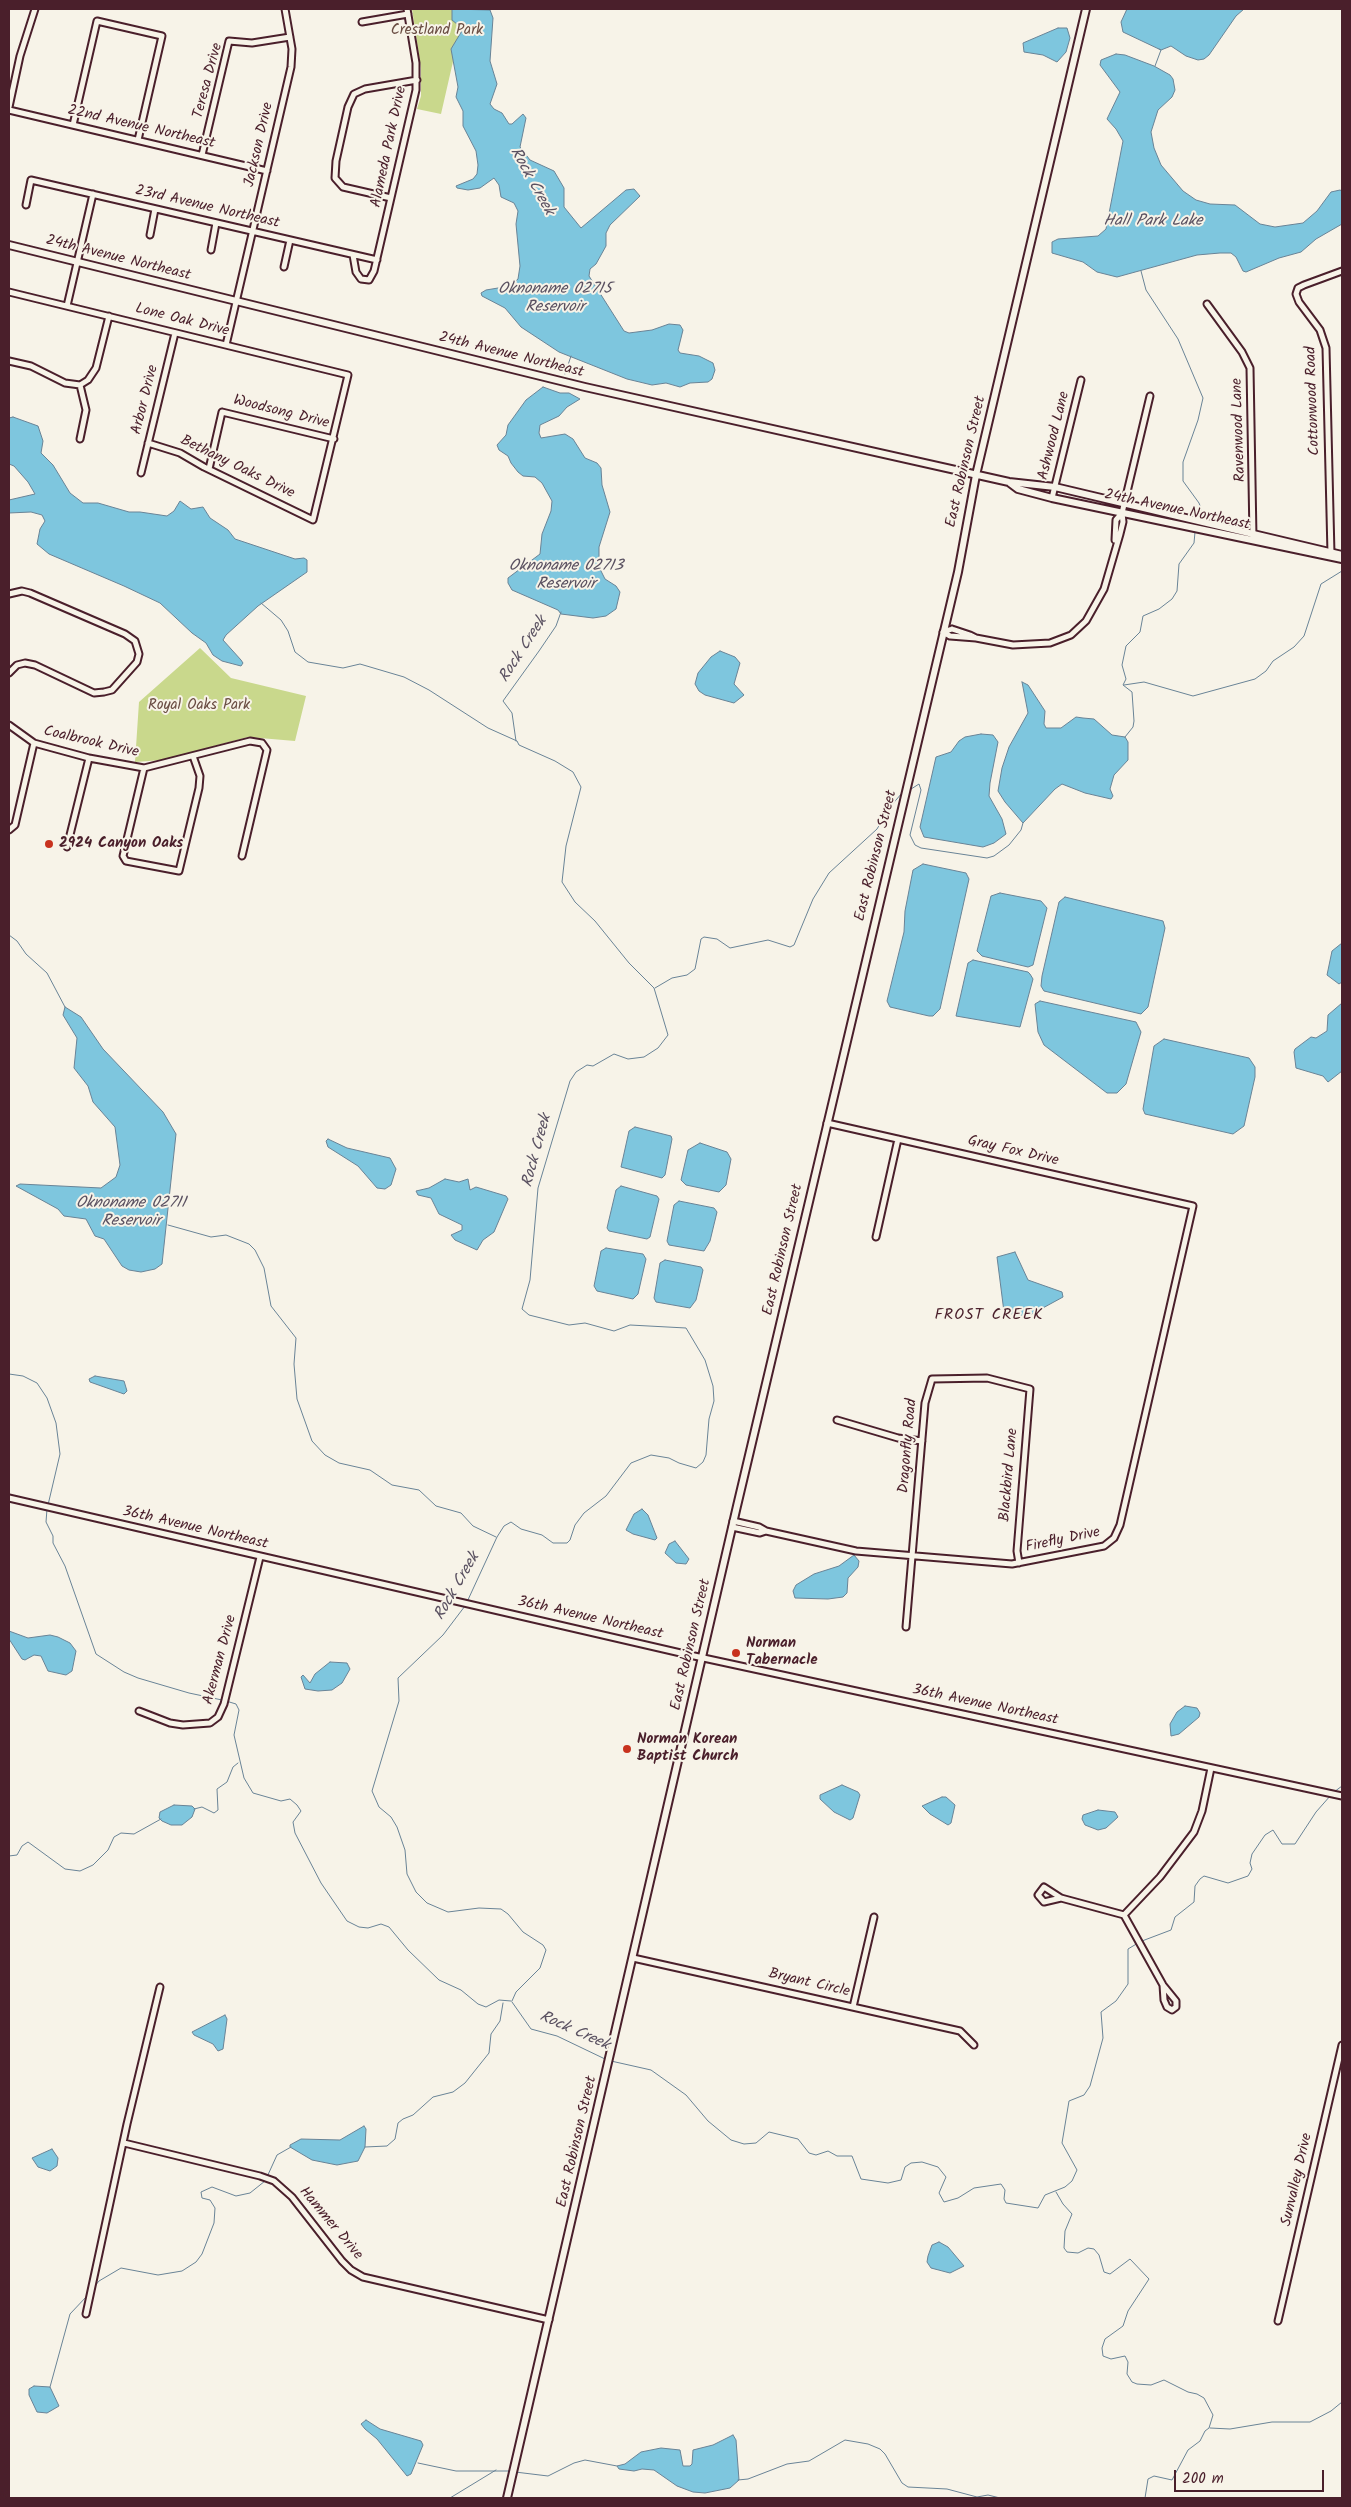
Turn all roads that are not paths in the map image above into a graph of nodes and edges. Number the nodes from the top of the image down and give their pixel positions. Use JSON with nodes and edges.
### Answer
{"nodes":[{"id":1,"x":36,"y":9,"type":"edge"},
{"id":2,"x":285,"y":9,"type":"edge"},
{"id":3,"x":1086,"y":9,"type":"edge"},
{"id":4,"x":408,"y":11,"type":"edge"},
{"id":5,"x":362,"y":22,"type":"dead end"},
{"id":6,"x":290,"y":37,"type":"junction"},
{"id":7,"x":417,"y":80,"type":"junction"},
{"id":8,"x":9,"y":109,"type":"edge"},
{"id":9,"x":73,"y":124,"type":"junction"},
{"id":10,"x":138,"y":140,"type":"junction"},
{"id":11,"x":202,"y":155,"type":"junction"},
{"id":12,"x":267,"y":171,"type":"junction"},
{"id":13,"x":93,"y":194,"type":"junction"},
{"id":14,"x":391,"y":198,"type":"junction"},
{"id":15,"x":26,"y":205,"type":"dead end"},
{"id":16,"x":156,"y":209,"type":"junction"},
{"id":17,"x":216,"y":223,"type":"junction"},
{"id":18,"x":252,"y":232,"type":"junction"},
{"id":19,"x":150,"y":235,"type":"dead end"},
{"id":20,"x":290,"y":240,"type":"junction"},
{"id":21,"x":9,"y":245,"type":"edge"},
{"id":22,"x":211,"y":250,"type":"dead end"},
{"id":23,"x":353,"y":255,"type":"junction"},
{"id":24,"x":377,"y":260,"type":"junction"},
{"id":25,"x":78,"y":262,"type":"junction"},
{"id":26,"x":284,"y":267,"type":"dead end"},
{"id":27,"x":1342,"y":271,"type":"edge"},
{"id":28,"x":9,"y":292,"type":"edge"},
{"id":29,"x":238,"y":301,"type":"junction"},
{"id":30,"x":1207,"y":304,"type":"dead end"},
{"id":31,"x":67,"y":306,"type":"junction"},
{"id":32,"x":109,"y":316,"type":"junction"},
{"id":33,"x":175,"y":333,"type":"junction"},
{"id":34,"x":226,"y":345,"type":"junction"},
{"id":35,"x":9,"y":361,"type":"edge"},
{"id":36,"x":1081,"y":380,"type":"dead end"},
{"id":37,"x":80,"y":384,"type":"junction"},
{"id":38,"x":1150,"y":396,"type":"dead end"},
{"id":39,"x":80,"y":439,"type":"dead end"},
{"id":40,"x":334,"y":439,"type":"junction"},
{"id":41,"x":148,"y":443,"type":"junction"},
{"id":42,"x":209,"y":469,"type":"junction"},
{"id":43,"x":141,"y":473,"type":"dead end"},
{"id":44,"x":976,"y":475,"type":"junction"},
{"id":45,"x":1009,"y":482,"type":"junction"},
{"id":46,"x":1055,"y":487,"type":"junction"},
{"id":47,"x":1052,"y":498,"type":"junction"},
{"id":48,"x":1125,"y":502,"type":"junction"},
{"id":49,"x":1122,"y":513,"type":"junction"},
{"id":50,"x":1253,"y":537,"type":"junction"},
{"id":51,"x":1331,"y":555,"type":"junction"},
{"id":52,"x":1342,"y":555,"type":"edge"},
{"id":53,"x":1342,"y":559,"type":"edge"},
{"id":54,"x":9,"y":594,"type":"edge"},
{"id":55,"x":943,"y":632,"type":"junction"},
{"id":56,"x":9,"y":673,"type":"edge"},
{"id":57,"x":9,"y":725,"type":"edge"},
{"id":58,"x":34,"y":743,"type":"junction"},
{"id":59,"x":193,"y":756,"type":"junction"},
{"id":60,"x":89,"y":758,"type":"junction"},
{"id":61,"x":144,"y":768,"type":"junction"},
{"id":62,"x":9,"y":830,"type":"edge"},
{"id":63,"x":67,"y":847,"type":"dead end"},
{"id":64,"x":242,"y":856,"type":"dead end"},
{"id":65,"x":827,"y":1123,"type":"junction"},
{"id":66,"x":898,"y":1139,"type":"junction"},
{"id":67,"x":1193,"y":1206,"type":"joint"},
{"id":68,"x":876,"y":1236,"type":"dead end"},
{"id":69,"x":1030,"y":1389,"type":"joint"},
{"id":70,"x":837,"y":1420,"type":"dead end"},
{"id":71,"x":922,"y":1441,"type":"junction"},
{"id":72,"x":9,"y":1498,"type":"edge"},
{"id":73,"x":733,"y":1524,"type":"junction"},
{"id":74,"x":260,"y":1556,"type":"junction"},
{"id":75,"x":912,"y":1556,"type":"junction"},
{"id":76,"x":1019,"y":1563,"type":"junction"},
{"id":77,"x":906,"y":1626,"type":"dead end"},
{"id":78,"x":702,"y":1657,"type":"junction"},
{"id":79,"x":139,"y":1711,"type":"dead end"},
{"id":80,"x":1211,"y":1768,"type":"junction"},
{"id":81,"x":1341,"y":1795,"type":"edge"},
{"id":82,"x":1061,"y":1898,"type":"dead end"},
{"id":83,"x":1124,"y":1915,"type":"junction"},
{"id":84,"x":874,"y":1917,"type":"dead end"},
{"id":85,"x":633,"y":1958,"type":"junction"},
{"id":86,"x":1164,"y":1985,"type":"dead end"},
{"id":87,"x":160,"y":1986,"type":"dead end"},
{"id":88,"x":854,"y":2007,"type":"junction"},
{"id":89,"x":974,"y":2045,"type":"dead end"},
{"id":90,"x":1342,"y":2045,"type":"edge"},
{"id":91,"x":124,"y":2143,"type":"junction"},
{"id":92,"x":86,"y":2314,"type":"dead end"},
{"id":93,"x":549,"y":2320,"type":"junction"},
{"id":94,"x":1278,"y":2321,"type":"dead end"},
{"id":95,"x":507,"y":2498,"type":"edge"}],
"edges":[{"from":1,"to":8,"type":"street"},
{"from":2,"to":6,"type":"street","name":"Jackson Drive"},
{"from":3,"to":44,"type":"street","name":"East Robinson Street"},
{"from":4,"to":5,"type":"street"},
{"from":4,"to":7,"type":"street","name":"Alameda Park Drive"},
{"from":6,"to":11,"type":"street","name":"Teresa Drive"},
{"from":6,"to":12,"type":"street","name":"Jackson Drive"},
{"from":7,"to":14,"type":"street","name":"Alameda Park Drive"},
{"from":7,"to":14,"type":"street"},
{"from":8,"to":9,"type":"street","name":"22nd Avenue Northeast"},
{"from":9,"to":10,"type":"street","name":"22nd Avenue Northeast"},
{"from":9,"to":10,"type":"street"},
{"from":10,"to":11,"type":"street","name":"22nd Avenue Northeast"},
{"from":11,"to":12,"type":"street","name":"22nd Avenue Northeast"},
{"from":12,"to":18,"type":"street","name":"Jackson Drive"},
{"from":13,"to":15,"type":"street","name":"23rd Avenue Northeast"},
{"from":13,"to":16,"type":"street","name":"23rd Avenue Northeast"},
{"from":13,"to":25,"type":"street"},
{"from":14,"to":24,"type":"street","name":"Alameda Park Drive"},
{"from":16,"to":17,"type":"street","name":"23rd Avenue Northeast"},
{"from":16,"to":19,"type":"street"},
{"from":17,"to":18,"type":"street","name":"23rd Avenue Northeast"},
{"from":17,"to":22,"type":"street"},
{"from":18,"to":20,"type":"street","name":"23rd Avenue Northeast"},
{"from":18,"to":29,"type":"street","name":"Jackson Drive"},
{"from":20,"to":23,"type":"street","name":"23rd Avenue Northeast"},
{"from":20,"to":26,"type":"street"},
{"from":21,"to":25,"type":"street","name":"24th Avenue Northeast"},
{"from":23,"to":24,"type":"street","name":"23rd Avenue Northeast"},
{"from":23,"to":24,"type":"street","name":"Alameda Park Drive"},
{"from":25,"to":29,"type":"street","name":"24th Avenue Northeast"},
{"from":25,"to":31,"type":"street"},
{"from":27,"to":51,"type":"street","name":"Cottonwood Road"},
{"from":28,"to":31,"type":"street","name":"Lone Oak Drive"},
{"from":29,"to":34,"type":"street","name":"Jackson Drive"},
{"from":29,"to":44,"type":"street","name":"24th Avenue Northeast"},
{"from":30,"to":50,"type":"street","name":"Ravenwood Lane"},
{"from":31,"to":32,"type":"street","name":"Lone Oak Drive"},
{"from":32,"to":33,"type":"street","name":"Lone Oak Drive"},
{"from":32,"to":37,"type":"street"},
{"from":33,"to":34,"type":"street","name":"Lone Oak Drive"},
{"from":33,"to":41,"type":"street","name":"Arbor Drive"},
{"from":34,"to":40,"type":"street","name":"Lone Oak Drive"},
{"from":35,"to":37,"type":"street"},
{"from":36,"to":46,"type":"street","name":"Ashwood Lane"},
{"from":37,"to":39,"type":"street"},
{"from":38,"to":48,"type":"street"},
{"from":40,"to":42,"type":"street","name":"Woodsong Drive"},
{"from":40,"to":42,"type":"street","name":"Bethany Oaks Drive"},
{"from":41,"to":42,"type":"street","name":"Bethany Oaks Drive"},
{"from":41,"to":43,"type":"street","name":"Arbor Drive"},
{"from":44,"to":45,"type":"street","name":"24th Avenue Northeast"},
{"from":44,"to":55,"type":"street","name":"East Robinson Street"},
{"from":45,"to":46,"type":"street","name":"24th Avenue Northeast"},
{"from":45,"to":47,"type":"street","name":"24th Avenue Northeast"},
{"from":46,"to":47,"type":"street","name":"Ashwood Lane"},
{"from":46,"to":48,"type":"street","name":"24th Avenue Northeast"},
{"from":47,"to":49,"type":"street","name":"24th Avenue Northeast"},
{"from":48,"to":49,"type":"street"},
{"from":48,"to":50,"type":"street","name":"24th Avenue Northeast"},
{"from":49,"to":50,"type":"street","name":"24th Avenue Northeast"},
{"from":49,"to":55,"type":"street"},
{"from":50,"to":51,"type":"street","name":"24th Avenue Northeast"},
{"from":51,"to":52,"type":"street","name":"24th Avenue Northeast"},
{"from":51,"to":53,"type":"street","name":"24th Avenue Northeast"},
{"from":54,"to":56,"type":"street"},
{"from":55,"to":65,"type":"street","name":"East Robinson Street"},
{"from":57,"to":58,"type":"street","name":"Coalbrook Drive"},
{"from":58,"to":60,"type":"street","name":"Coalbrook Drive"},
{"from":58,"to":62,"type":"street"},
{"from":59,"to":61,"type":"street","name":"Coalbrook Drive"},
{"from":59,"to":61,"type":"street"},
{"from":59,"to":64,"type":"street","name":"Coalbrook Drive"},
{"from":60,"to":61,"type":"street","name":"Coalbrook Drive"},
{"from":60,"to":63,"type":"street"},
{"from":65,"to":66,"type":"street","name":"Gray Fox Drive"},
{"from":65,"to":73,"type":"street","name":"East Robinson Street"},
{"from":66,"to":67,"type":"street","name":"Gray Fox Drive"},
{"from":66,"to":68,"type":"street"},
{"from":67,"to":76,"type":"street","name":"Firefly Drive"},
{"from":69,"to":71,"type":"street","name":"Dragonfly Road"},
{"from":69,"to":76,"type":"street","name":"Blackbird Lane"},
{"from":70,"to":71,"type":"street"},
{"from":71,"to":75,"type":"street","name":"Dragonfly Road"},
{"from":72,"to":74,"type":"street","name":"36th Avenue Northeast"},
{"from":73,"to":75,"type":"street","name":"Firefly Drive"},
{"from":73,"to":78,"type":"street","name":"East Robinson Street"},
{"from":74,"to":78,"type":"street","name":"36th Avenue Northeast"},
{"from":74,"to":79,"type":"street","name":"Akerman Drive"},
{"from":75,"to":76,"type":"street","name":"Firefly Drive"},
{"from":75,"to":77,"type":"street","name":"Dragonfly Road"},
{"from":78,"to":80,"type":"street","name":"36th Avenue Northeast"},
{"from":78,"to":85,"type":"street","name":"East Robinson Street"},
{"from":80,"to":81,"type":"street","name":"36th Avenue Northeast"},
{"from":80,"to":83,"type":"street"},
{"from":82,"to":83,"type":"street"},
{"from":83,"to":86,"type":"street"},
{"from":84,"to":88,"type":"street"},
{"from":85,"to":88,"type":"street","name":"Bryant Circle"},
{"from":85,"to":93,"type":"street","name":"East Robinson Street"},
{"from":87,"to":91,"type":"street"},
{"from":88,"to":89,"type":"street","name":"Bryant Circle"},
{"from":90,"to":94,"type":"street","name":"Sunvalley Drive"},
{"from":91,"to":92,"type":"street"},
{"from":91,"to":93,"type":"street","name":"Hammer Drive"},
{"from":93,"to":95,"type":"street","name":"East Robinson Street"}]}
